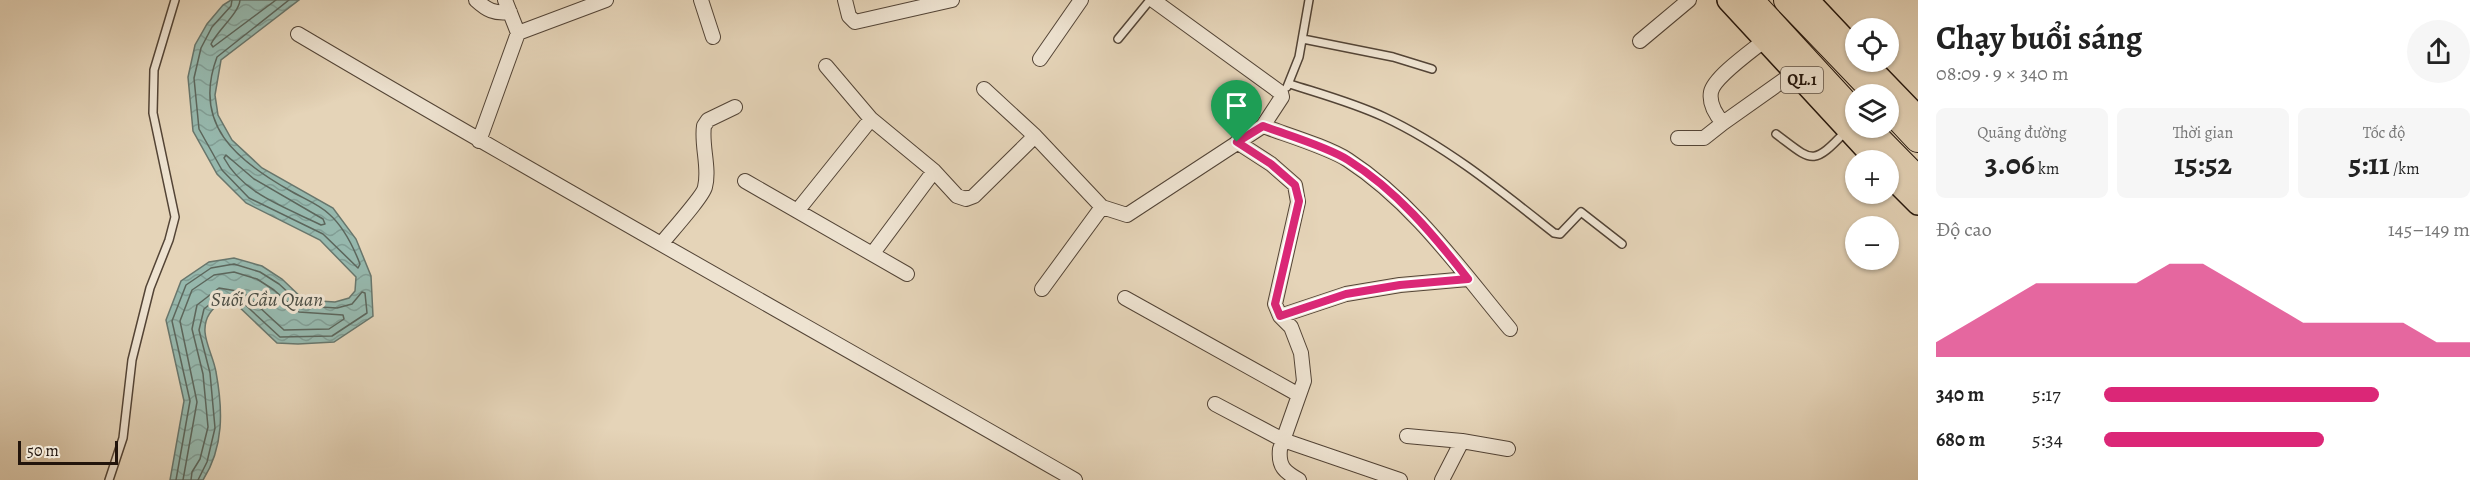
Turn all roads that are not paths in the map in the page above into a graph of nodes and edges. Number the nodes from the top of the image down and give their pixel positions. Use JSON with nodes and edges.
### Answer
{"nodes":[{"id":1,"x":175,"y":0,"type":"edge"},
{"id":2,"x":476,"y":0,"type":"edge"},
{"id":3,"x":604,"y":0,"type":"edge"},
{"id":4,"x":701,"y":0,"type":"edge"},
{"id":5,"x":845,"y":0,"type":"edge"},
{"id":6,"x":952,"y":0,"type":"edge"},
{"id":7,"x":1081,"y":0,"type":"edge"},
{"id":8,"x":1151,"y":0,"type":"edge"},
{"id":9,"x":1309,"y":0,"type":"edge"},
{"id":10,"x":1689,"y":0,"type":"edge"},
{"id":11,"x":1728,"y":0,"type":"edge"},
{"id":12,"x":1750,"y":0,"type":"edge"},
{"id":13,"x":1787,"y":0,"type":"edge"},
{"id":14,"x":1808,"y":0,"type":"edge"},
{"id":15,"x":508,"y":6,"type":"edge"},
{"id":16,"x":518,"y":33,"type":"junction"},
{"id":17,"x":298,"y":34,"type":"dead end"},
{"id":18,"x":714,"y":37,"type":"dead end"},
{"id":19,"x":1118,"y":39,"type":"dead end"},
{"id":20,"x":1303,"y":39,"type":"junction"},
{"id":21,"x":1845,"y":39,"type":"edge"},
{"id":22,"x":1765,"y":40,"type":"junction"},
{"id":23,"x":1640,"y":41,"type":"dead end"},
{"id":24,"x":1040,"y":59,"type":"dead end"},
{"id":25,"x":826,"y":66,"type":"dead end"},
{"id":26,"x":1432,"y":69,"type":"dead end"},
{"id":27,"x":1794,"y":72,"type":"junction"},
{"id":28,"x":1875,"y":72,"type":"edge"},
{"id":29,"x":1867,"y":84,"type":"edge"},
{"id":30,"x":1285,"y":88,"type":"junction"},
{"id":31,"x":984,"y":89,"type":"dead end"},
{"id":32,"x":735,"y":107,"type":"dead end"},
{"id":33,"x":1845,"y":111,"type":"edge"},
{"id":34,"x":1845,"y":115,"type":"edge"},
{"id":35,"x":1918,"y":117,"type":"edge"},
{"id":36,"x":871,"y":119,"type":"junction"},
{"id":37,"x":1899,"y":119,"type":"edge"},
{"id":38,"x":1723,"y":123,"type":"junction"},
{"id":39,"x":1263,"y":126,"type":"junction"},
{"id":40,"x":1776,"y":134,"type":"dead end"},
{"id":41,"x":1845,"y":134,"type":"edge"},
{"id":42,"x":1035,"y":136,"type":"junction"},
{"id":43,"x":1678,"y":138,"type":"dead end"},
{"id":44,"x":1918,"y":139,"type":"edge"},
{"id":45,"x":479,"y":141,"type":"junction"},
{"id":46,"x":1237,"y":142,"type":"junction"},
{"id":47,"x":934,"y":171,"type":"junction"},
{"id":48,"x":1899,"y":172,"type":"edge"},
{"id":49,"x":1918,"y":180,"type":"edge"},
{"id":50,"x":745,"y":181,"type":"dead end"},
{"id":51,"x":1899,"y":181,"type":"edge"},
{"id":52,"x":1918,"y":204,"type":"edge"},
{"id":53,"x":1102,"y":207,"type":"junction"},
{"id":54,"x":798,"y":210,"type":"junction"},
{"id":55,"x":662,"y":243,"type":"junction"},
{"id":56,"x":1622,"y":244,"type":"dead end"},
{"id":57,"x":873,"y":253,"type":"junction"},
{"id":58,"x":907,"y":274,"type":"dead end"},
{"id":59,"x":1468,"y":279,"type":"junction"},
{"id":60,"x":1042,"y":289,"type":"dead end"},
{"id":61,"x":1125,"y":298,"type":"dead end"},
{"id":62,"x":1280,"y":316,"type":"junction"},
{"id":63,"x":1510,"y":329,"type":"dead end"},
{"id":64,"x":1299,"y":395,"type":"junction"},
{"id":65,"x":1215,"y":404,"type":"dead end"},
{"id":66,"x":1407,"y":436,"type":"dead end"},
{"id":67,"x":1283,"y":440,"type":"junction"},
{"id":68,"x":1462,"y":441,"type":"junction"},
{"id":69,"x":1508,"y":449,"type":"dead end"},
{"id":70,"x":110,"y":480,"type":"edge"},
{"id":71,"x":1075,"y":480,"type":"edge"},
{"id":72,"x":1299,"y":480,"type":"edge"},
{"id":73,"x":1400,"y":480,"type":"edge"},
{"id":74,"x":1442,"y":480,"type":"edge"}],
"edges":[{"from":1,"to":70,"type":"lane"},
{"from":2,"to":15,"type":"street"},
{"from":3,"to":16,"type":"street"},
{"from":4,"to":18,"type":"street"},
{"from":5,"to":6,"type":"street"},
{"from":7,"to":24,"type":"street"},
{"from":8,"to":19,"type":"lane"},
{"from":8,"to":30,"type":"street"},
{"from":9,"to":20,"type":"lane"},
{"from":10,"to":23,"type":"street"},
{"from":11,"to":22,"type":"main road","number":"QL.1"},
{"from":12,"to":33,"type":"highway","number":"QL.1"},
{"from":13,"to":29,"type":"highway","number":"QL.1"},
{"from":14,"to":21,"type":"main road"},
{"from":15,"to":16,"type":"street"},
{"from":16,"to":45,"type":"street"},
{"from":17,"to":45,"type":"street"},
{"from":20,"to":26,"type":"lane"},
{"from":20,"to":30,"type":"lane"},
{"from":22,"to":27,"type":"main road","number":"QL.1"},
{"from":22,"to":38,"type":"street"},
{"from":25,"to":36,"type":"street"},
{"from":27,"to":34,"type":"main road","number":"QL.1"},
{"from":27,"to":38,"type":"street"},
{"from":28,"to":35,"type":"main road"},
{"from":30,"to":39,"type":"street"},
{"from":30,"to":56,"type":"lane"},
{"from":31,"to":42,"type":"street"},
{"from":32,"to":55,"type":"street"},
{"from":36,"to":47,"type":"street"},
{"from":36,"to":54,"type":"street"},
{"from":37,"to":44,"type":"highway"},
{"from":38,"to":43,"type":"street"},
{"from":39,"to":46,"type":"street"},
{"from":39,"to":59,"type":"street"},
{"from":40,"to":41,"type":"lane"},
{"from":42,"to":47,"type":"street"},
{"from":42,"to":53,"type":"street"},
{"from":45,"to":55,"type":"street"},
{"from":46,"to":53,"type":"street"},
{"from":46,"to":62,"type":"street"},
{"from":47,"to":57,"type":"street"},
{"from":48,"to":49,"type":"highway","number":"QL.1"},
{"from":50,"to":54,"type":"street"},
{"from":51,"to":52,"type":"main road","number":"QL.1"},
{"from":53,"to":60,"type":"street"},
{"from":54,"to":57,"type":"street"},
{"from":55,"to":71,"type":"street"},
{"from":57,"to":58,"type":"street"},
{"from":59,"to":62,"type":"street"},
{"from":59,"to":63,"type":"street"},
{"from":61,"to":64,"type":"street"},
{"from":62,"to":64,"type":"street"},
{"from":64,"to":67,"type":"street"},
{"from":65,"to":67,"type":"street"},
{"from":66,"to":68,"type":"street"},
{"from":67,"to":72,"type":"street"},
{"from":67,"to":73,"type":"street"},
{"from":68,"to":69,"type":"street"},
{"from":68,"to":74,"type":"street"}]}
